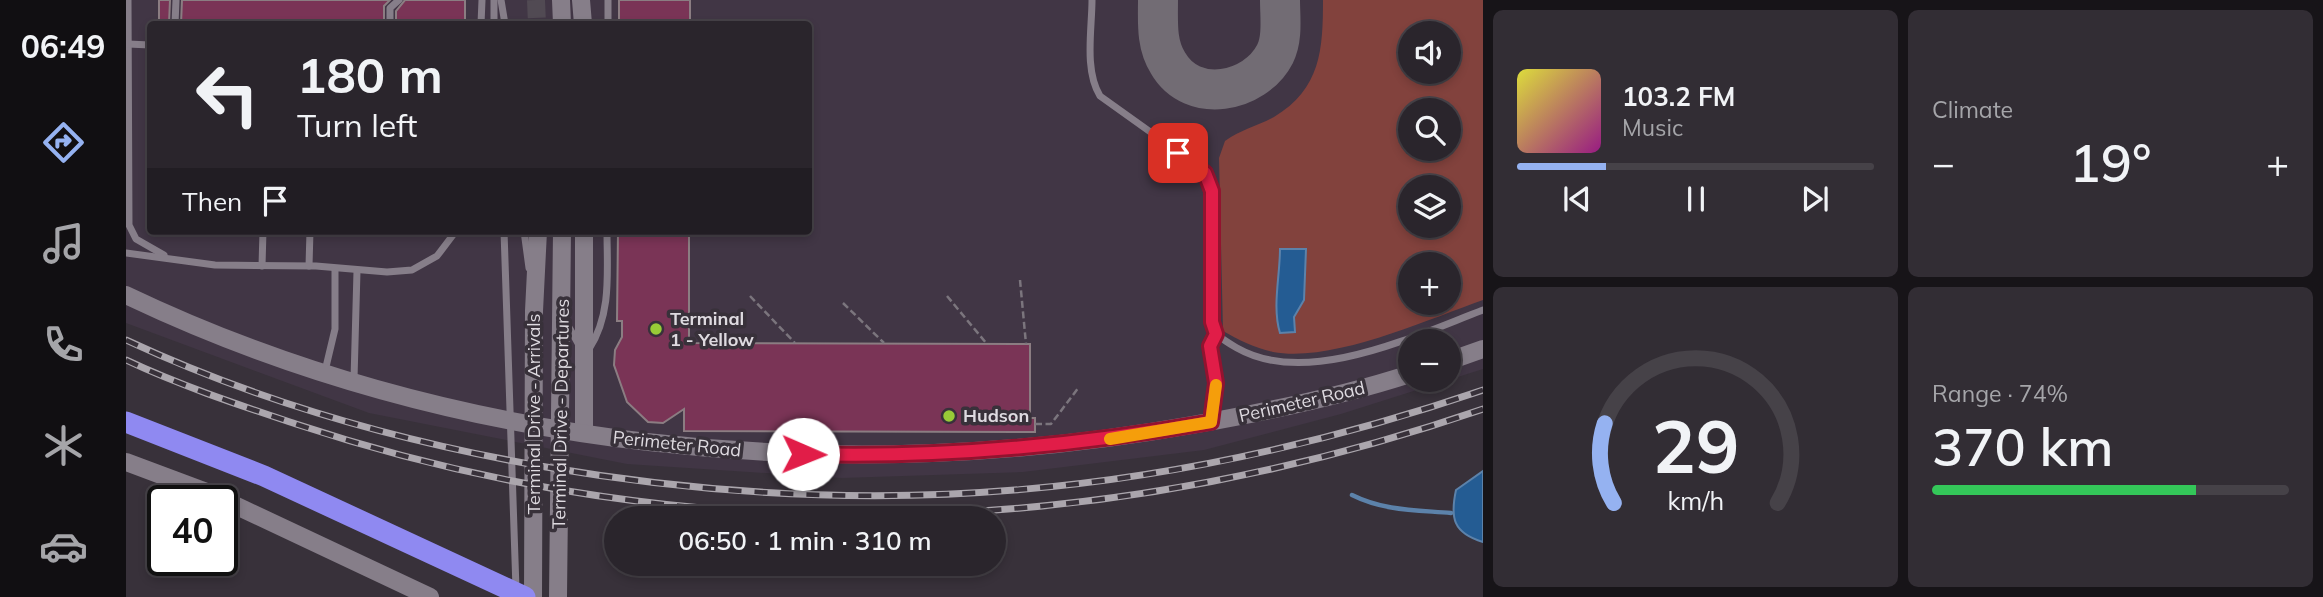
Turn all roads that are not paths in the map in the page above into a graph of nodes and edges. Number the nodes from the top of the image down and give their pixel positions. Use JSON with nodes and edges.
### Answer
{"nodes":[{"id":1,"x":128,"y":0,"type":"edge"},
{"id":2,"x":176,"y":0,"type":"edge"},
{"id":3,"x":399,"y":0,"type":"edge"},
{"id":4,"x":482,"y":0,"type":"edge"},
{"id":5,"x":494,"y":0,"type":"edge"},
{"id":6,"x":501,"y":0,"type":"edge"},
{"id":7,"x":553,"y":0,"type":"edge"},
{"id":8,"x":561,"y":0,"type":"edge"},
{"id":9,"x":581,"y":0,"type":"edge"},
{"id":10,"x":608,"y":0,"type":"edge"},
{"id":11,"x":1092,"y":0,"type":"edge"},
{"id":12,"x":127,"y":11,"type":"edge"},
{"id":13,"x":176,"y":21,"type":"edge"},
{"id":14,"x":390,"y":21,"type":"edge"},
{"id":15,"x":481,"y":21,"type":"edge"},
{"id":16,"x":494,"y":21,"type":"edge"},
{"id":17,"x":504,"y":21,"type":"edge"},
{"id":18,"x":554,"y":21,"type":"edge"},
{"id":19,"x":562,"y":21,"type":"edge"},
{"id":20,"x":583,"y":21,"type":"edge"},
{"id":21,"x":608,"y":21,"type":"edge"},
{"id":22,"x":128,"y":44,"type":"junction"},
{"id":23,"x":147,"y":45,"type":"edge"},
{"id":24,"x":129,"y":148,"type":"junction"},
{"id":25,"x":126,"y":161,"type":"edge"},
{"id":26,"x":263,"y":235,"type":"edge"},
{"id":27,"x":310,"y":235,"type":"edge"},
{"id":28,"x":454,"y":235,"type":"edge"},
{"id":29,"x":504,"y":235,"type":"edge"},
{"id":30,"x":524,"y":235,"type":"edge"},
{"id":31,"x":538,"y":235,"type":"edge"},
{"id":32,"x":556,"y":235,"type":"edge"},
{"id":33,"x":562,"y":235,"type":"edge"},
{"id":34,"x":584,"y":235,"type":"edge"},
{"id":35,"x":607,"y":235,"type":"edge"},
{"id":36,"x":126,"y":253,"type":"edge"},
{"id":37,"x":174,"y":259,"type":"junction"},
{"id":38,"x":262,"y":265,"type":"junction"},
{"id":39,"x":309,"y":266,"type":"junction"},
{"id":40,"x":335,"y":269,"type":"junction"},
{"id":41,"x":357,"y":271,"type":"junction"},
{"id":42,"x":126,"y":295,"type":"edge"},
{"id":43,"x":1483,"y":310,"type":"edge"},
{"id":44,"x":534,"y":311,"type":"junction"},
{"id":45,"x":1216,"y":334,"type":"junction"},
{"id":46,"x":1483,"y":349,"type":"edge"},
{"id":47,"x":585,"y":355,"type":"junction"},
{"id":48,"x":1461,"y":357,"type":"edge"},
{"id":49,"x":325,"y":371,"type":"junction"},
{"id":50,"x":1398,"y":377,"type":"edge"},
{"id":51,"x":354,"y":380,"type":"junction"},
{"id":52,"x":126,"y":422,"type":"edge"},
{"id":53,"x":1211,"y":422,"type":"junction"},
{"id":54,"x":584,"y":433,"type":"junction"},
{"id":55,"x":126,"y":462,"type":"edge"},
{"id":56,"x":430,"y":597,"type":"edge"},
{"id":57,"x":516,"y":597,"type":"edge"},
{"id":58,"x":525,"y":597,"type":"edge"},
{"id":59,"x":533,"y":597,"type":"edge"},
{"id":60,"x":558,"y":597,"type":"edge"}],
"edges":[{"from":1,"to":12,"type":"lane"},
{"from":2,"to":13,"type":"lane"},
{"from":3,"to":14,"type":"lane"},
{"from":4,"to":15,"type":"lane"},
{"from":5,"to":16,"type":"lane"},
{"from":6,"to":17,"type":"lane"},
{"from":7,"to":18,"type":"lane"},
{"from":8,"to":19,"type":"street"},
{"from":9,"to":20,"type":"street"},
{"from":10,"to":21,"type":"lane"},
{"from":11,"to":45,"type":"lane"},
{"from":12,"to":22,"type":"lane"},
{"from":22,"to":23,"type":"lane"},
{"from":22,"to":24,"type":"lane"},
{"from":24,"to":25,"type":"lane"},
{"from":24,"to":37,"type":"lane"},
{"from":26,"to":38,"type":"lane"},
{"from":27,"to":39,"type":"lane"},
{"from":28,"to":41,"type":"lane"},
{"from":29,"to":57,"type":"lane"},
{"from":30,"to":44,"type":"lane"},
{"from":31,"to":44,"type":"street","name":"Terminal Drive - Arrivals"},
{"from":32,"to":47,"type":"lane"},
{"from":33,"to":60,"type":"street","name":"Terminal Drive - Departures"},
{"from":34,"to":47,"type":"street"},
{"from":35,"to":47,"type":"lane"},
{"from":36,"to":37,"type":"lane"},
{"from":37,"to":38,"type":"lane"},
{"from":38,"to":39,"type":"lane"},
{"from":39,"to":40,"type":"lane"},
{"from":40,"to":41,"type":"lane"},
{"from":40,"to":49,"type":"lane"},
{"from":41,"to":51,"type":"lane"},
{"from":42,"to":49,"type":"street","name":"Perimeter Road"},
{"from":43,"to":45,"type":"lane"},
{"from":44,"to":59,"type":"street","name":"Terminal Drive - Arrivals"},
{"from":45,"to":53,"type":"lane"},
{"from":46,"to":48,"type":"street"},
{"from":47,"to":54,"type":"street"},
{"from":49,"to":51,"type":"street","name":"Perimeter Road"},
{"from":50,"to":53,"type":"street","name":"Perimeter Road"},
{"from":51,"to":54,"type":"street","name":"Perimeter Road"},
{"from":52,"to":58,"type":"highway"},
{"from":53,"to":54,"type":"street","name":"Perimeter Road"},
{"from":55,"to":56,"type":"street"}]}
